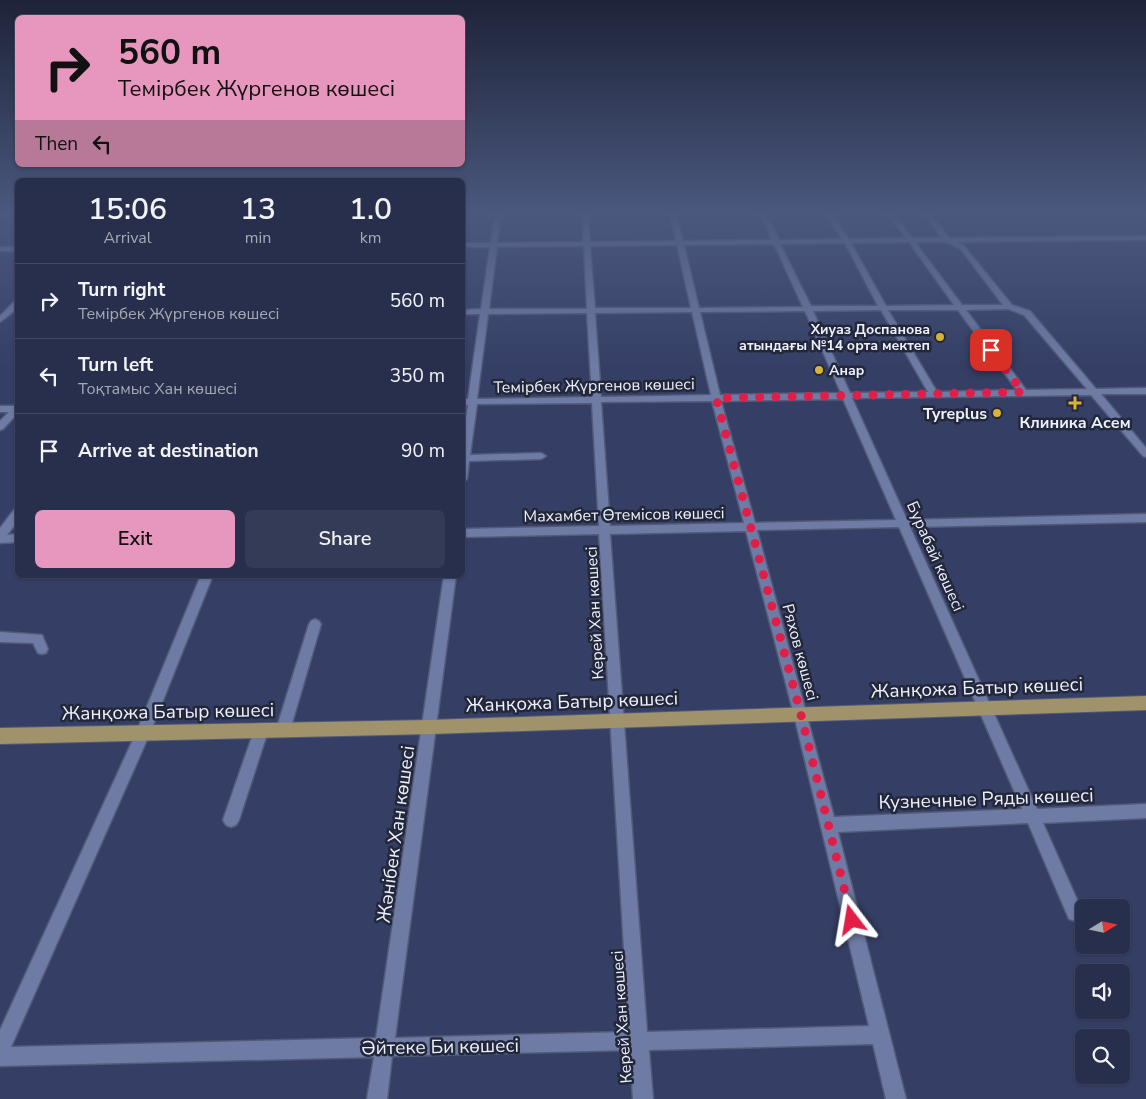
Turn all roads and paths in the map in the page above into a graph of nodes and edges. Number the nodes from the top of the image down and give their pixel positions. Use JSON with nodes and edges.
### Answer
{"nodes":[{"id":1,"x":491,"y":265,"type":"edge"},
{"id":2,"x":587,"y":265,"type":"edge"},
{"id":3,"x":685,"y":265,"type":"edge"},
{"id":4,"x":787,"y":265,"type":"edge"},
{"id":5,"x":860,"y":265,"type":"edge"},
{"id":6,"x":928,"y":265,"type":"edge"},
{"id":7,"x":976,"y":265,"type":"edge"},
{"id":8,"x":15,"y":306,"type":"edge"},
{"id":9,"x":1009,"y":307,"type":"junction"},
{"id":10,"x":883,"y":308,"type":"junction"},
{"id":11,"x":959,"y":308,"type":"junction"},
{"id":12,"x":695,"y":310,"type":"junction"},
{"id":13,"x":808,"y":310,"type":"junction"},
{"id":14,"x":590,"y":311,"type":"junction"},
{"id":15,"x":465,"y":312,"type":"edge"},
{"id":16,"x":484,"y":312,"type":"junction"},
{"id":17,"x":15,"y":317,"type":"edge"},
{"id":18,"x":1,"y":318,"type":"edge"},
{"id":19,"x":1146,"y":391,"type":"edge"},
{"id":20,"x":1023,"y":392,"type":"junction"},
{"id":21,"x":1094,"y":392,"type":"junction"},
{"id":22,"x":934,"y":394,"type":"junction"},
{"id":23,"x":846,"y":396,"type":"junction"},
{"id":24,"x":716,"y":398,"type":"junction"},
{"id":25,"x":596,"y":400,"type":"junction"},
{"id":26,"x":465,"y":402,"type":"edge"},
{"id":27,"x":473,"y":402,"type":"junction"},
{"id":28,"x":0,"y":409,"type":"edge"},
{"id":29,"x":15,"y":409,"type":"edge"},
{"id":30,"x":15,"y":411,"type":"edge"},
{"id":31,"x":0,"y":428,"type":"edge"},
{"id":32,"x":1146,"y":454,"type":"edge"},
{"id":33,"x":541,"y":456,"type":"dead end"},
{"id":34,"x":465,"y":458,"type":"joint"},
{"id":35,"x":15,"y":517,"type":"edge"},
{"id":36,"x":1146,"y":518,"type":"edge"},
{"id":37,"x":903,"y":524,"type":"junction"},
{"id":38,"x":750,"y":527,"type":"junction"},
{"id":39,"x":606,"y":531,"type":"junction"},
{"id":40,"x":465,"y":533,"type":"edge"},
{"id":41,"x":0,"y":537,"type":"edge"},
{"id":42,"x":15,"y":538,"type":"edge"},
{"id":43,"x":206,"y":578,"type":"edge"},
{"id":44,"x":450,"y":578,"type":"edge"},
{"id":45,"x":315,"y":624,"type":"dead end"},
{"id":46,"x":0,"y":637,"type":"edge"},
{"id":47,"x":42,"y":649,"type":"dead end"},
{"id":48,"x":1146,"y":702,"type":"edge"},
{"id":49,"x":984,"y":707,"type":"junction"},
{"id":50,"x":801,"y":715,"type":"junction"},
{"id":51,"x":616,"y":721,"type":"junction"},
{"id":52,"x":430,"y":727,"type":"junction"},
{"id":53,"x":283,"y":730,"type":"junction"},
{"id":54,"x":261,"y":731,"type":"junction"},
{"id":55,"x":143,"y":734,"type":"junction"},
{"id":56,"x":0,"y":736,"type":"edge"},
{"id":57,"x":1146,"y":812,"type":"edge"},
{"id":58,"x":1032,"y":816,"type":"junction"},
{"id":59,"x":231,"y":820,"type":"dead end"},
{"id":60,"x":828,"y":825,"type":"junction"},
{"id":61,"x":1075,"y":913,"type":"dead end"},
{"id":62,"x":880,"y":1035,"type":"junction"},
{"id":63,"x":639,"y":1041,"type":"junction"},
{"id":64,"x":386,"y":1047,"type":"junction"},
{"id":65,"x":0,"y":1051,"type":"edge"},
{"id":66,"x":0,"y":1057,"type":"edge"},
{"id":67,"x":377,"y":1099,"type":"edge"},
{"id":68,"x":644,"y":1099,"type":"edge"},
{"id":69,"x":896,"y":1099,"type":"edge"}],
"edges":[{"from":1,"to":16,"type":"street"},
{"from":2,"to":14,"type":"street","name":"Керей Хан көшесі"},
{"from":3,"to":12,"type":"street","name":"Ряхов көшесі"},
{"from":4,"to":13,"type":"street","name":"Бурабай көшесі"},
{"from":5,"to":10,"type":"street"},
{"from":6,"to":11,"type":"street"},
{"from":7,"to":9,"type":"street"},
{"from":8,"to":18,"type":"street"},
{"from":9,"to":11,"type":"street"},
{"from":9,"to":21,"type":"street"},
{"from":10,"to":11,"type":"street"},
{"from":10,"to":13,"type":"street"},
{"from":10,"to":22,"type":"street"},
{"from":11,"to":20,"type":"street"},
{"from":12,"to":13,"type":"street"},
{"from":12,"to":14,"type":"street"},
{"from":12,"to":24,"type":"street","name":"Ряхов көшесі"},
{"from":13,"to":23,"type":"street","name":"Бурабай көшесі"},
{"from":14,"to":16,"type":"street"},
{"from":14,"to":25,"type":"street","name":"Керей Хан көшесі"},
{"from":15,"to":16,"type":"street"},
{"from":16,"to":27,"type":"street"},
{"from":17,"to":18,"type":"street"},
{"from":19,"to":21,"type":"street","name":"Темірбек Жүргенов көшесі"},
{"from":20,"to":21,"type":"street","name":"Темірбек Жүргенов көшесі"},
{"from":20,"to":22,"type":"street","name":"Темірбек Жүргенов көшесі"},
{"from":21,"to":32,"type":"street"},
{"from":22,"to":23,"type":"street","name":"Темірбек Жүргенов көшесі"},
{"from":23,"to":24,"type":"street","name":"Темірбек Жүргенов көшесі"},
{"from":23,"to":37,"type":"street","name":"Бурабай көшесі"},
{"from":24,"to":25,"type":"street","name":"Темірбек Жүргенов көшесі"},
{"from":24,"to":38,"type":"street","name":"Ряхов көшесі"},
{"from":25,"to":27,"type":"street","name":"Темірбек Жүргенов көшесі"},
{"from":25,"to":39,"type":"street","name":"Керей Хан көшесі"},
{"from":26,"to":27,"type":"street","name":"Темірбек Жүргенов көшесі"},
{"from":27,"to":34,"type":"street"},
{"from":28,"to":29,"type":"street"},
{"from":30,"to":31,"type":"street"},
{"from":33,"to":34,"type":"street"},
{"from":35,"to":41,"type":"street"},
{"from":36,"to":37,"type":"street","name":"Махамбет Өтемісов көшесі"},
{"from":37,"to":38,"type":"street","name":"Махамбет Өтемісов көшесі"},
{"from":37,"to":49,"type":"street","name":"Бурабай көшесі"},
{"from":38,"to":39,"type":"street","name":"Махамбет Өтемісов көшесі"},
{"from":38,"to":50,"type":"street","name":"Ряхов көшесі"},
{"from":39,"to":40,"type":"street","name":"Махамбет Өтемісов көшесі"},
{"from":39,"to":51,"type":"street","name":"Керей Хан көшесі"},
{"from":41,"to":42,"type":"street"},
{"from":43,"to":55,"type":"street"},
{"from":44,"to":52,"type":"street","name":"Жәнібек Хан көшесі"},
{"from":45,"to":53,"type":"street"},
{"from":46,"to":47,"type":"street"},
{"from":48,"to":49,"type":"main road","name":"Жанқожа Батыр көшесі"},
{"from":49,"to":50,"type":"main road","name":"Жанқожа Батыр көшесі"},
{"from":49,"to":58,"type":"street","name":"Бурабай көшесі"},
{"from":50,"to":51,"type":"main road","name":"Жанқожа Батыр көшесі"},
{"from":50,"to":60,"type":"street","name":"Ряхов көшесі"},
{"from":51,"to":52,"type":"main road","name":"Жанқожа Батыр көшесі"},
{"from":51,"to":63,"type":"street","name":"Керей Хан көшесі"},
{"from":52,"to":53,"type":"main road","name":"Жанқожа Батыр көшесі"},
{"from":52,"to":64,"type":"street","name":"Жәнібек Хан көшесі"},
{"from":53,"to":54,"type":"main road","name":"Жанқожа Батыр көшесі"},
{"from":54,"to":55,"type":"main road","name":"Жанқожа Батыр көшесі"},
{"from":54,"to":59,"type":"street"},
{"from":55,"to":56,"type":"main road","name":"Жанқожа Батыр көшесі"},
{"from":55,"to":65,"type":"street"},
{"from":57,"to":58,"type":"street","name":"Кузнечные Ряды көшесі"},
{"from":58,"to":60,"type":"street","name":"Кузнечные Ряды көшесі"},
{"from":58,"to":61,"type":"street","name":"Бурабай көшесі"},
{"from":60,"to":62,"type":"street","name":"Ряхов көшесі"},
{"from":62,"to":63,"type":"street","name":"Әйтеке Би көшесі"},
{"from":62,"to":69,"type":"street","name":"Ряхов көшесі"},
{"from":63,"to":64,"type":"street","name":"Әйтеке Би көшесі"},
{"from":63,"to":68,"type":"street","name":"Керей Хан көшесі"},
{"from":64,"to":66,"type":"street","name":"Әйтеке Би көшесі"},
{"from":64,"to":67,"type":"street","name":"Жәнібек Хан көшесі"}]}
